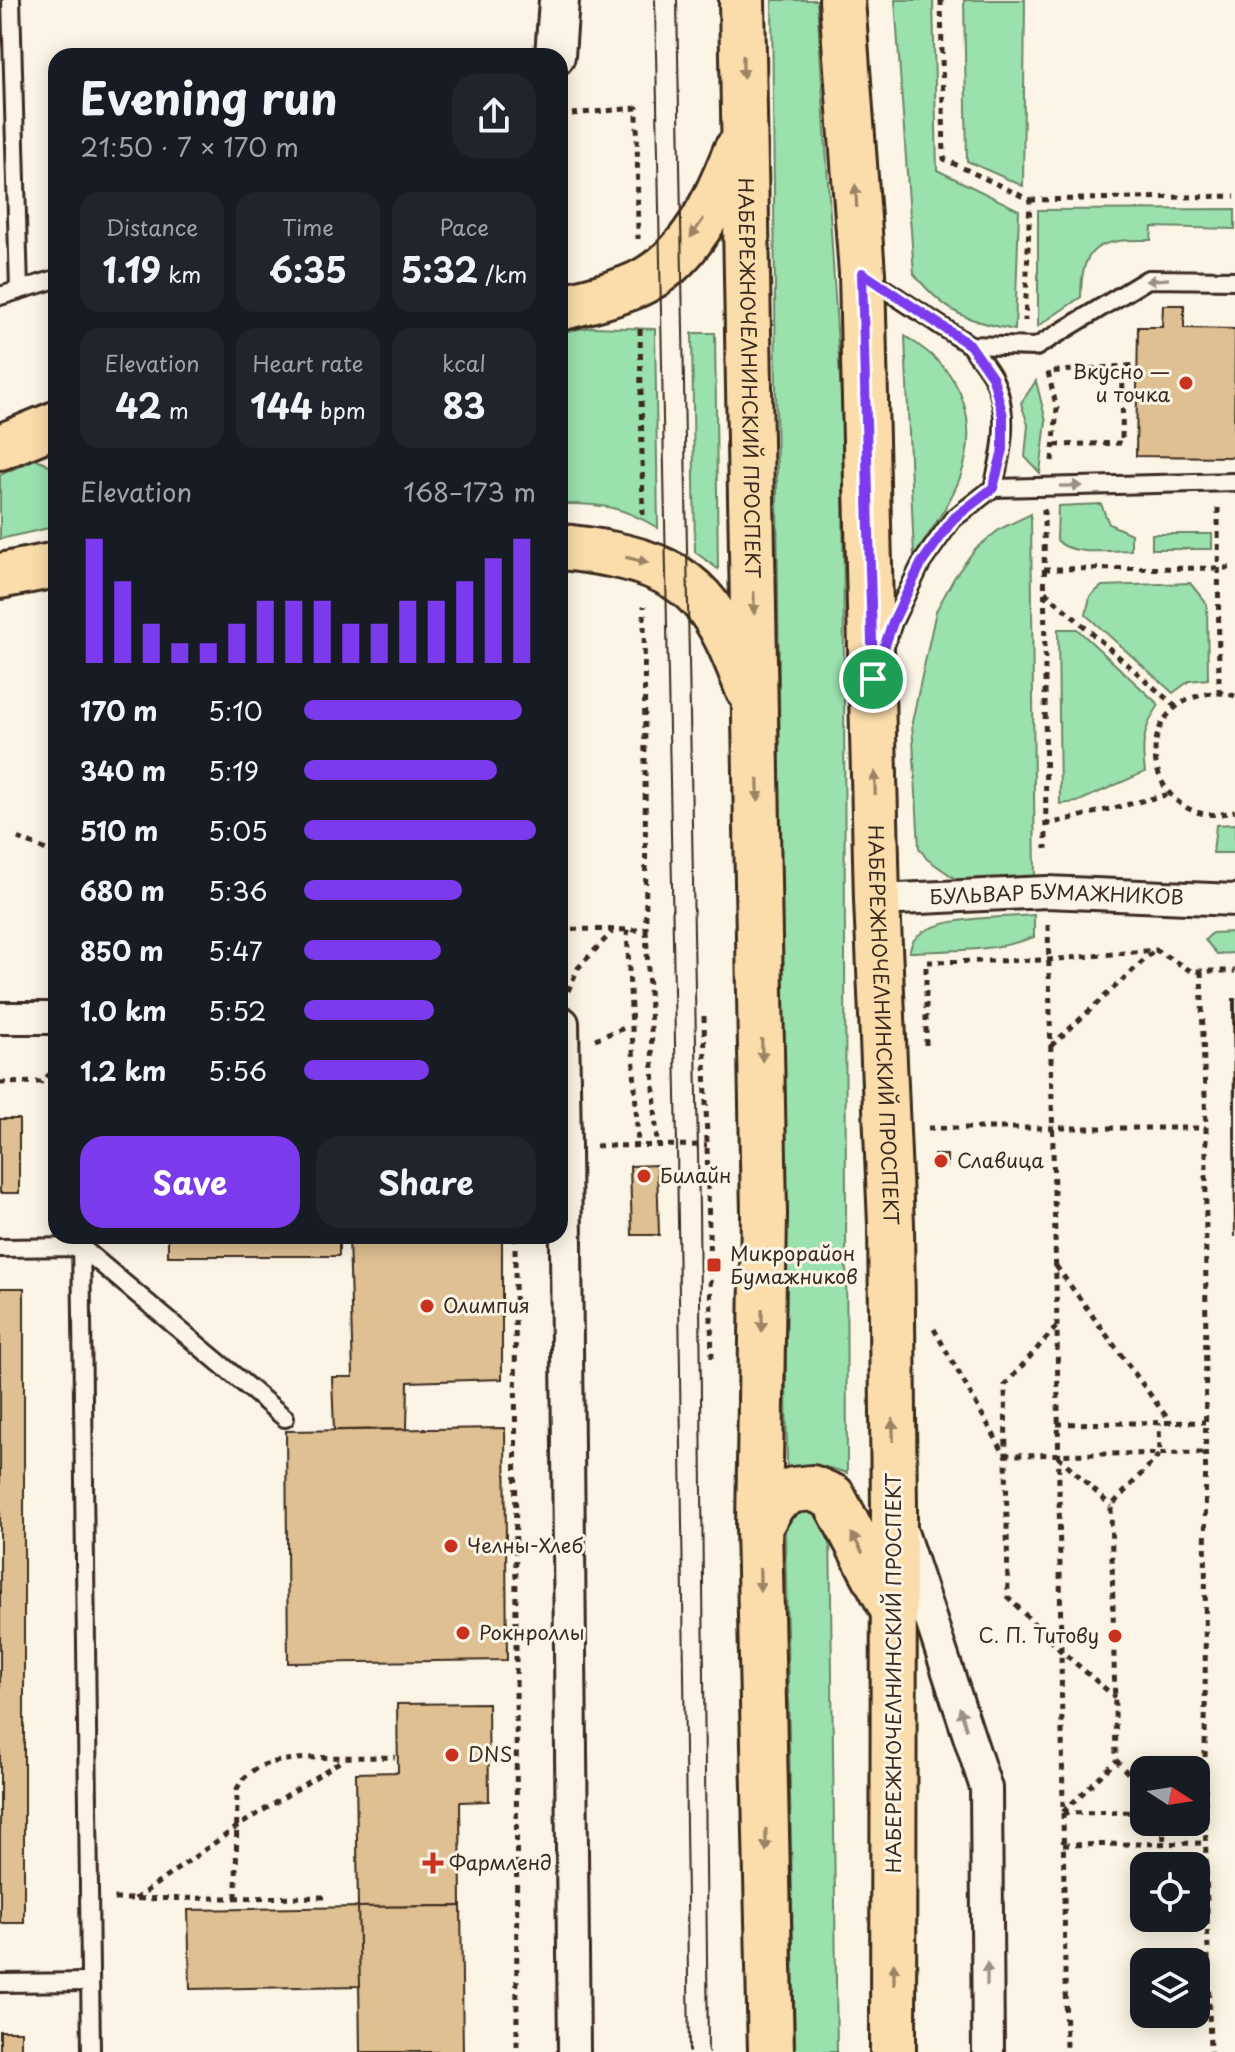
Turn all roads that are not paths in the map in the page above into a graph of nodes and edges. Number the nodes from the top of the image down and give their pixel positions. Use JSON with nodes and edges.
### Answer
{"nodes":[{"id":1,"x":11,"y":0,"type":"edge"},
{"id":2,"x":559,"y":0,"type":"edge"},
{"id":3,"x":742,"y":0,"type":"edge"},
{"id":4,"x":842,"y":0,"type":"edge"},
{"id":5,"x":556,"y":48,"type":"edge"},
{"id":6,"x":743,"y":134,"type":"junction"},
{"id":7,"x":862,"y":273,"type":"junction"},
{"id":8,"x":1235,"y":280,"type":"edge"},
{"id":9,"x":48,"y":281,"type":"edge"},
{"id":10,"x":19,"y":290,"type":"junction"},
{"id":11,"x":0,"y":296,"type":"edge"},
{"id":12,"x":568,"y":306,"type":"edge"},
{"id":13,"x":970,"y":345,"type":"junction"},
{"id":14,"x":48,"y":427,"type":"edge"},
{"id":15,"x":2,"y":446,"type":"edge"},
{"id":16,"x":48,"y":450,"type":"edge"},
{"id":17,"x":1226,"y":483,"type":"edge"},
{"id":18,"x":993,"y":488,"type":"junction"},
{"id":19,"x":568,"y":548,"type":"edge"},
{"id":20,"x":873,"y":679,"type":"junction"},
{"id":21,"x":757,"y":712,"type":"junction"},
{"id":22,"x":877,"y":900,"type":"junction"},
{"id":23,"x":1235,"y":900,"type":"edge"},
{"id":24,"x":0,"y":1018,"type":"edge"},
{"id":25,"x":48,"y":1018,"type":"edge"},
{"id":26,"x":54,"y":1244,"type":"edge"},
{"id":27,"x":81,"y":1244,"type":"edge"},
{"id":28,"x":83,"y":1244,"type":"edge"},
{"id":29,"x":566,"y":1244,"type":"edge"},
{"id":30,"x":0,"y":1248,"type":"edge"},
{"id":31,"x":285,"y":1418,"type":"dead end"},
{"id":32,"x":894,"y":1508,"type":"junction"},
{"id":33,"x":759,"y":1527,"type":"junction"},
{"id":34,"x":894,"y":1611,"type":"junction"},
{"id":35,"x":90,"y":1982,"type":"junction"},
{"id":36,"x":0,"y":1983,"type":"edge"},
{"id":37,"x":91,"y":2052,"type":"edge"},
{"id":38,"x":574,"y":2052,"type":"edge"},
{"id":39,"x":771,"y":2052,"type":"edge"},
{"id":40,"x":893,"y":2052,"type":"edge"},
{"id":41,"x":988,"y":2052,"type":"edge"}],
"edges":[{"from":1,"to":10,"type":"lane"},
{"from":2,"to":5,"type":"street"},
{"from":3,"to":6,"type":"main road","name":"НАБЕРЕЖНОЧЕЛНИНСКИЙ ПРОСПЕКТ","one_way":true},
{"from":7,"to":4,"type":"main road","name":"НАБЕРЕЖНОЧЕЛНИНСКИЙ ПРОСПЕКТ","one_way":true},
{"from":6,"to":12,"type":"main road","one_way":true},
{"from":6,"to":21,"type":"main road","name":"НАБЕРЕЖНОЧЕЛНИНСКИЙ ПРОСПЕКТ","one_way":true},
{"from":7,"to":13,"type":"lane"},
{"from":7,"to":20,"type":"main road","name":"НАБЕРЕЖНОЧЕЛНИНСКИЙ ПРОСПЕКТ"},
{"from":8,"to":13,"type":"lane","one_way":true},
{"from":9,"to":10,"type":"lane"},
{"from":10,"to":11,"type":"lane"},
{"from":13,"to":18,"type":"lane"},
{"from":14,"to":15,"type":"main road"},
{"from":15,"to":16,"type":"main road"},
{"from":18,"to":17,"type":"lane","one_way":true},
{"from":18,"to":20,"type":"lane"},
{"from":19,"to":21,"type":"main road","one_way":true},
{"from":22,"to":20,"type":"main road","name":"НАБЕРЕЖНОЧЕЛНИНСКИЙ ПРОСПЕКТ","one_way":true},
{"from":21,"to":33,"type":"main road","name":"НАБЕРЕЖНОЧЕЛНИНСКИЙ ПРОСПЕКТ","one_way":true},
{"from":22,"to":23,"type":"street","name":"БУЛЬВАР БУМАЖНИКОВ"},
{"from":32,"to":22,"type":"main road","name":"НАБЕРЕЖНОЧЕЛНИНСКИЙ ПРОСПЕКТ","one_way":true},
{"from":24,"to":25,"type":"street"},
{"from":26,"to":30,"type":"lane"},
{"from":27,"to":35,"type":"lane"},
{"from":28,"to":31,"type":"lane"},
{"from":29,"to":38,"type":"street"},
{"from":32,"to":34,"type":"main road","name":"НАБЕРЕЖНОЧЕЛНИНСКИЙ ПРОСПЕКТ"},
{"from":41,"to":32,"type":"street","one_way":true},
{"from":34,"to":33,"type":"main road","one_way":true},
{"from":33,"to":39,"type":"main road","name":"НАБЕРЕЖНОЧЕЛНИНСКИЙ ПРОСПЕКТ","one_way":true},
{"from":40,"to":34,"type":"main road","name":"НАБЕРЕЖНОЧЕЛНИНСКИЙ ПРОСПЕКТ","one_way":true},
{"from":35,"to":36,"type":"lane"},
{"from":35,"to":37,"type":"lane"}]}
